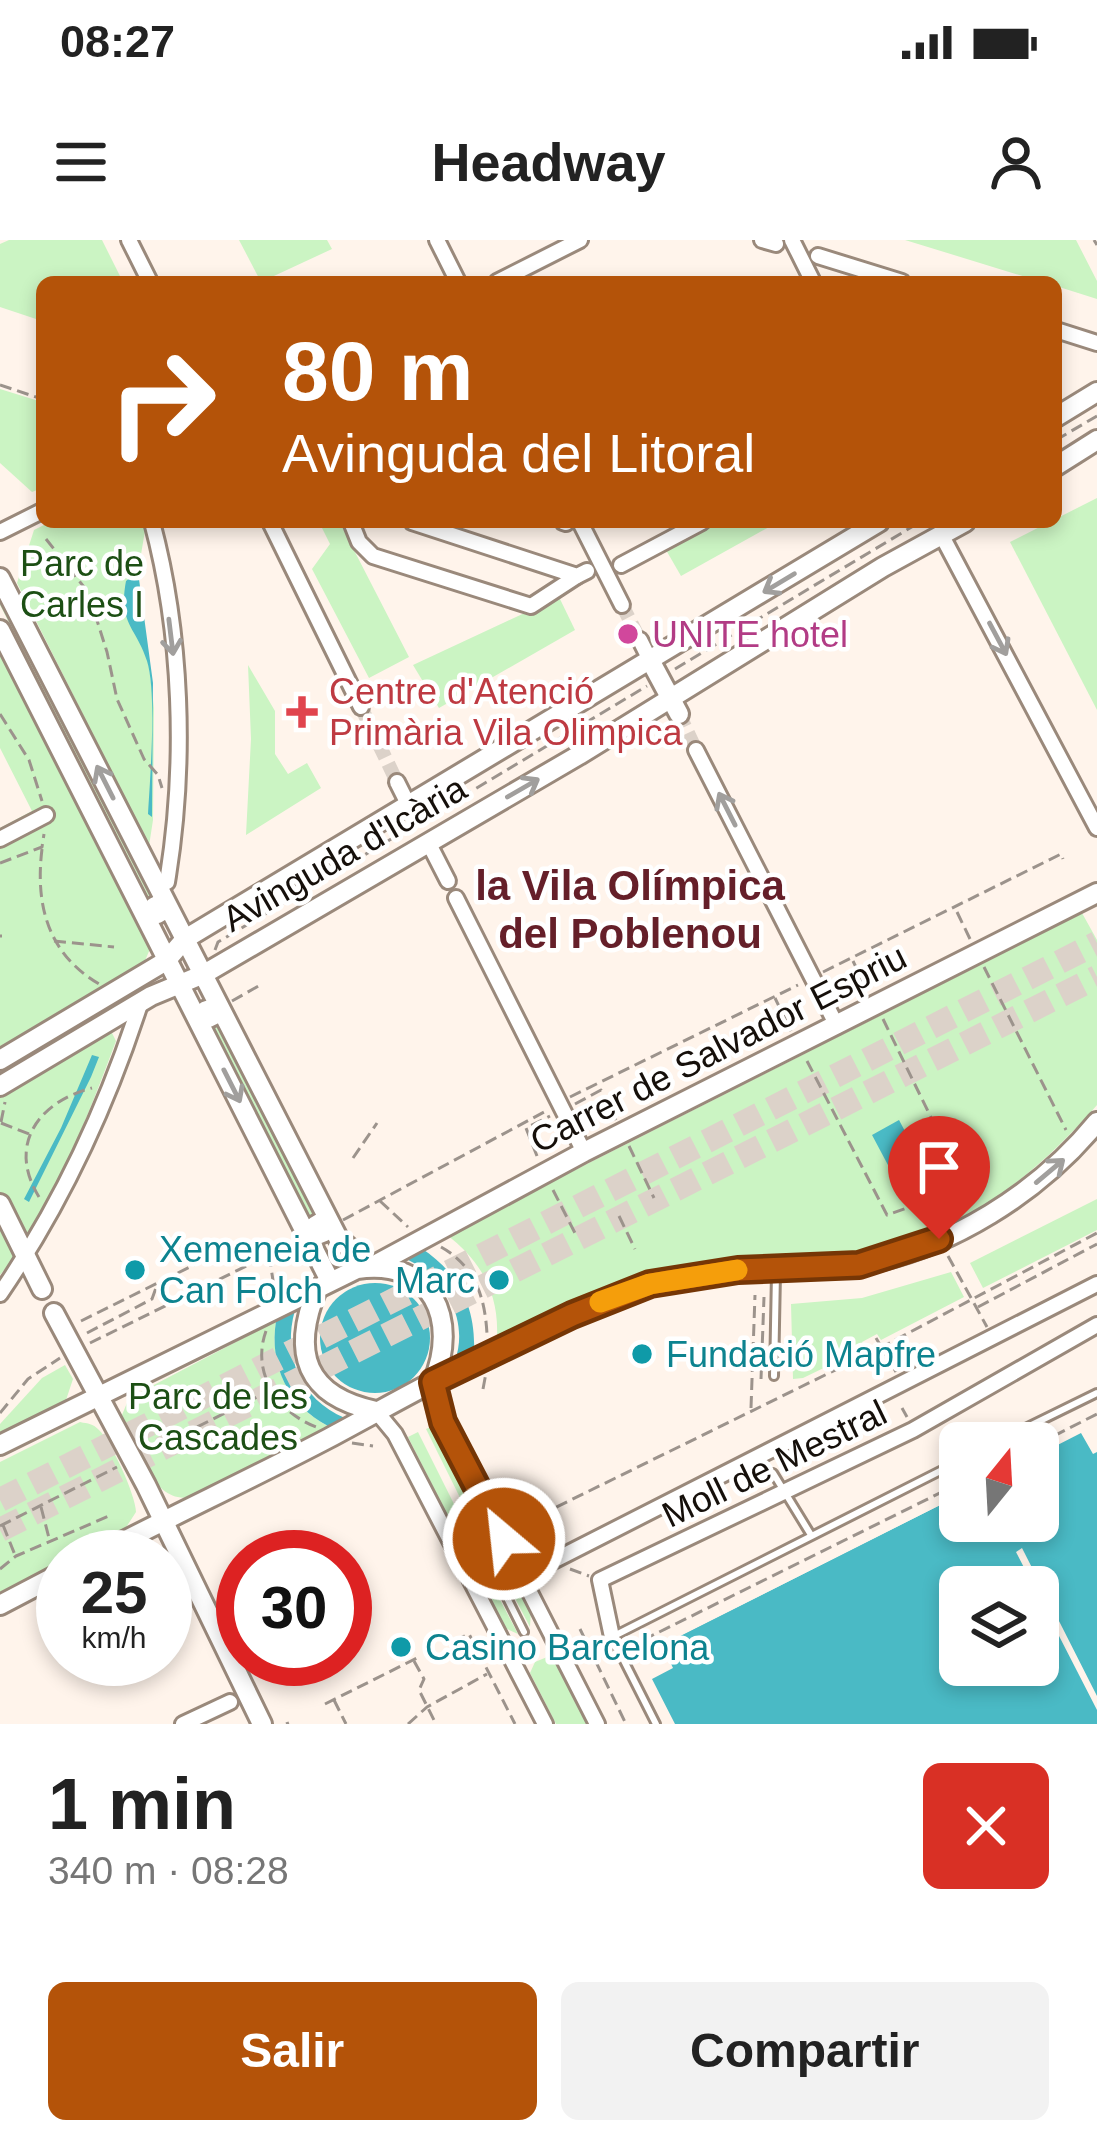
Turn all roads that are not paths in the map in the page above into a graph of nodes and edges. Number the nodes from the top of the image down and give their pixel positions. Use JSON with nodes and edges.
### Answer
{"nodes":[{"id":1,"x":129,"y":240,"type":"edge"},
{"id":2,"x":437,"y":240,"type":"edge"},
{"id":3,"x":580,"y":240,"type":"edge"},
{"id":4,"x":777,"y":242,"type":"edge"},
{"id":5,"x":818,"y":256,"type":"dead end"},
{"id":6,"x":147,"y":276,"type":"edge"},
{"id":7,"x":455,"y":276,"type":"edge"},
{"id":8,"x":509,"y":276,"type":"edge"},
{"id":9,"x":808,"y":276,"type":"edge"},
{"id":10,"x":883,"y":276,"type":"edge"},
{"id":11,"x":1062,"y":332,"type":"edge"},
{"id":12,"x":1097,"y":343,"type":"edge"},
{"id":13,"x":1097,"y":392,"type":"edge"},
{"id":14,"x":1062,"y":412,"type":"edge"},
{"id":15,"x":1097,"y":440,"type":"edge"},
{"id":16,"x":1062,"y":462,"type":"edge"},
{"id":17,"x":36,"y":514,"type":"edge"},
{"id":18,"x":153,"y":528,"type":"edge"},
{"id":19,"x":273,"y":528,"type":"edge"},
{"id":20,"x":353,"y":528,"type":"edge"},
{"id":21,"x":432,"y":528,"type":"edge"},
{"id":22,"x":583,"y":528,"type":"edge"},
{"id":23,"x":691,"y":528,"type":"edge"},
{"id":24,"x":869,"y":528,"type":"edge"},
{"id":25,"x":938,"y":529,"type":"edge"},
{"id":26,"x":0,"y":532,"type":"edge"},
{"id":27,"x":620,"y":565,"type":"dead end"},
{"id":28,"x":0,"y":578,"type":"edge"},
{"id":29,"x":0,"y":594,"type":"edge"},
{"id":30,"x":0,"y":603,"type":"edge"},
{"id":31,"x":622,"y":605,"type":"tunnel mouth"},
{"id":32,"x":0,"y":630,"type":"edge"},
{"id":33,"x":640,"y":640,"type":"tunnel mouth"},
{"id":34,"x":650,"y":660,"type":"junction"},
{"id":35,"x":675,"y":706,"type":"junction"},
{"id":36,"x":361,"y":707,"type":"tunnel mouth"},
{"id":37,"x":697,"y":750,"type":"tunnel mouth"},
{"id":38,"x":397,"y":782,"type":"tunnel mouth"},
{"id":39,"x":409,"y":806,"type":"junction"},
{"id":40,"x":46,"y":815,"type":"road end"},
{"id":41,"x":1097,"y":828,"type":"edge"},
{"id":42,"x":0,"y":839,"type":"edge"},
{"id":43,"x":428,"y":842,"type":"junction"},
{"id":44,"x":448,"y":881,"type":"dead end"},
{"id":45,"x":1097,"y":893,"type":"edge"},
{"id":46,"x":158,"y":894,"type":"junction"},
{"id":47,"x":456,"y":898,"type":"dead end"},
{"id":48,"x":185,"y":939,"type":"junction"},
{"id":49,"x":166,"y":961,"type":"junction"},
{"id":50,"x":208,"y":964,"type":"junction"},
{"id":51,"x":178,"y":982,"type":"junction"},
{"id":52,"x":141,"y":1001,"type":"junction"},
{"id":53,"x":837,"y":1026,"type":"junction"},
{"id":54,"x":0,"y":1060,"type":"edge"},
{"id":55,"x":1,"y":1091,"type":"edge"},
{"id":56,"x":1097,"y":1122,"type":"edge"},
{"id":57,"x":584,"y":1152,"type":"junction"},
{"id":58,"x":0,"y":1204,"type":"edge"},
{"id":59,"x":26,"y":1257,"type":"junction"},
{"id":60,"x":371,"y":1267,"type":"junction"},
{"id":61,"x":776,"y":1269,"type":"junction"},
{"id":62,"x":1097,"y":1284,"type":"edge"},
{"id":63,"x":323,"y":1285,"type":"junction"},
{"id":64,"x":42,"y":1288,"type":"dead end"},
{"id":65,"x":0,"y":1294,"type":"edge"},
{"id":66,"x":54,"y":1313,"type":"dead end"},
{"id":67,"x":1097,"y":1325,"type":"edge"},
{"id":68,"x":75,"y":1351,"type":"junction"},
{"id":69,"x":774,"y":1376,"type":"dead end"},
{"id":70,"x":433,"y":1382,"type":"junction"},
{"id":71,"x":1097,"y":1393,"type":"edge"},
{"id":72,"x":101,"y":1396,"type":"junction"},
{"id":73,"x":376,"y":1411,"type":"junction"},
{"id":74,"x":70,"y":1412,"type":"junction"},
{"id":75,"x":1038,"y":1422,"type":"edge"},
{"id":76,"x":0,"y":1445,"type":"edge"},
{"id":77,"x":939,"y":1472,"type":"edge"},
{"id":78,"x":773,"y":1473,"type":"dead end"},
{"id":79,"x":782,"y":1492,"type":"junction"},
{"id":80,"x":161,"y":1522,"type":"junction"},
{"id":81,"x":135,"y":1530,"type":"edge"},
{"id":82,"x":145,"y":1530,"type":"edge"},
{"id":83,"x":812,"y":1535,"type":"junction"},
{"id":84,"x":554,"y":1566,"type":"road end"},
{"id":85,"x":500,"y":1585,"type":"dead end"},
{"id":86,"x":36,"y":1586,"type":"edge"},
{"id":87,"x":0,"y":1605,"type":"edge"},
{"id":88,"x":524,"y":1632,"type":"dead end"},
{"id":89,"x":616,"y":1644,"type":"junction"},
{"id":90,"x":230,"y":1702,"type":"dead end"},
{"id":91,"x":183,"y":1724,"type":"edge"},
{"id":92,"x":262,"y":1724,"type":"edge"},
{"id":93,"x":545,"y":1724,"type":"edge"},
{"id":94,"x":597,"y":1724,"type":"edge"},
{"id":95,"x":656,"y":1724,"type":"edge"}],
"edges":[{"from":1,"to":6,"type":"street"},
{"from":2,"to":7,"type":"street"},
{"from":3,"to":8,"type":"street"},
{"from":4,"to":9,"type":"street"},
{"from":5,"to":10,"type":"street"},
{"from":11,"to":12,"type":"street"},
{"from":13,"to":14,"type":"street"},
{"from":15,"to":16,"type":"street"},
{"from":17,"to":26,"type":"street"},
{"from":18,"to":46,"type":"street","one_way":true},
{"from":19,"to":36,"type":"street"},
{"from":20,"to":21,"type":"street"},
{"from":22,"to":31,"type":"street"},
{"from":23,"to":27,"type":"street"},
{"from":24,"to":34,"type":"street","name":"Avinguda d'Icària","one_way":true},
{"from":25,"to":35,"type":"street","name":"Avinguda d'Icària"},
{"from":25,"to":41,"type":"street","one_way":true},
{"from":46,"to":28,"type":"street","one_way":true},
{"from":29,"to":30,"type":"street"},
{"from":32,"to":49,"type":"street"},
{"from":33,"to":34,"type":"street"},
{"from":34,"to":35,"type":"street"},
{"from":34,"to":39,"type":"street","name":"Avinguda d'Icària"},
{"from":43,"to":35,"type":"street","name":"Avinguda d'Icària","one_way":true},
{"from":53,"to":37,"type":"street","one_way":true},
{"from":38,"to":39,"type":"street"},
{"from":39,"to":43,"type":"street"},
{"from":39,"to":48,"type":"street","name":"Avinguda d'Icària"},
{"from":40,"to":42,"type":"street"},
{"from":43,"to":44,"type":"street"},
{"from":43,"to":50,"type":"street","name":"Avinguda d'Icària"},
{"from":45,"to":53,"type":"street","name":"Carrer de Salvador Espriu"},
{"from":46,"to":48,"type":"street"},
{"from":47,"to":57,"type":"street"},
{"from":48,"to":49,"type":"street","name":"Avinguda d'Icària"},
{"from":48,"to":50,"type":"street"},
{"from":49,"to":51,"type":"street"},
{"from":49,"to":54,"type":"street","name":"Avinguda d'Icària"},
{"from":50,"to":51,"type":"street","name":"Avinguda d'Icària"},
{"from":50,"to":60,"type":"street"},
{"from":51,"to":52,"type":"street","name":"Avinguda d'Icària"},
{"from":51,"to":63,"type":"street","one_way":true},
{"from":52,"to":55,"type":"street","name":"Avinguda d'Icària"},
{"from":52,"to":59,"type":"street"},
{"from":53,"to":57,"type":"street","name":"Carrer de Salvador Espriu"},
{"from":61,"to":56,"type":"street","one_way":true},
{"from":57,"to":60,"type":"street","name":"Carrer de Salvador Espriu"},
{"from":58,"to":59,"type":"street"},
{"from":59,"to":64,"type":"street"},
{"from":59,"to":65,"type":"street"},
{"from":60,"to":63,"type":"street"},
{"from":60,"to":70,"type":"street"},
{"from":61,"to":69,"type":"lane"},
{"from":61,"to":70,"type":"street"},
{"from":62,"to":84,"type":"street"},
{"from":63,"to":72,"type":"street"},
{"from":63,"to":73,"type":"street"},
{"from":66,"to":68,"type":"street"},
{"from":67,"to":79,"type":"street","name":"Moll de Mestral"},
{"from":68,"to":72,"type":"street"},
{"from":68,"to":74,"type":"street"},
{"from":70,"to":73,"type":"street"},
{"from":70,"to":94,"type":"street"},
{"from":71,"to":75,"type":"lane"},
{"from":72,"to":74,"type":"street"},
{"from":72,"to":80,"type":"street"},
{"from":73,"to":80,"type":"street"},
{"from":73,"to":93,"type":"street"},
{"from":74,"to":76,"type":"street"},
{"from":74,"to":81,"type":"street"},
{"from":77,"to":83,"type":"lane"},
{"from":78,"to":79,"type":"lane"},
{"from":79,"to":83,"type":"lane"},
{"from":79,"to":89,"type":"street","name":"Moll de Mestral"},
{"from":80,"to":82,"type":"street"},
{"from":80,"to":92,"type":"street"},
{"from":83,"to":89,"type":"lane"},
{"from":85,"to":88,"type":"lane"},
{"from":86,"to":87,"type":"street"},
{"from":89,"to":95,"type":"lane"},
{"from":90,"to":91,"type":"street"}]}
